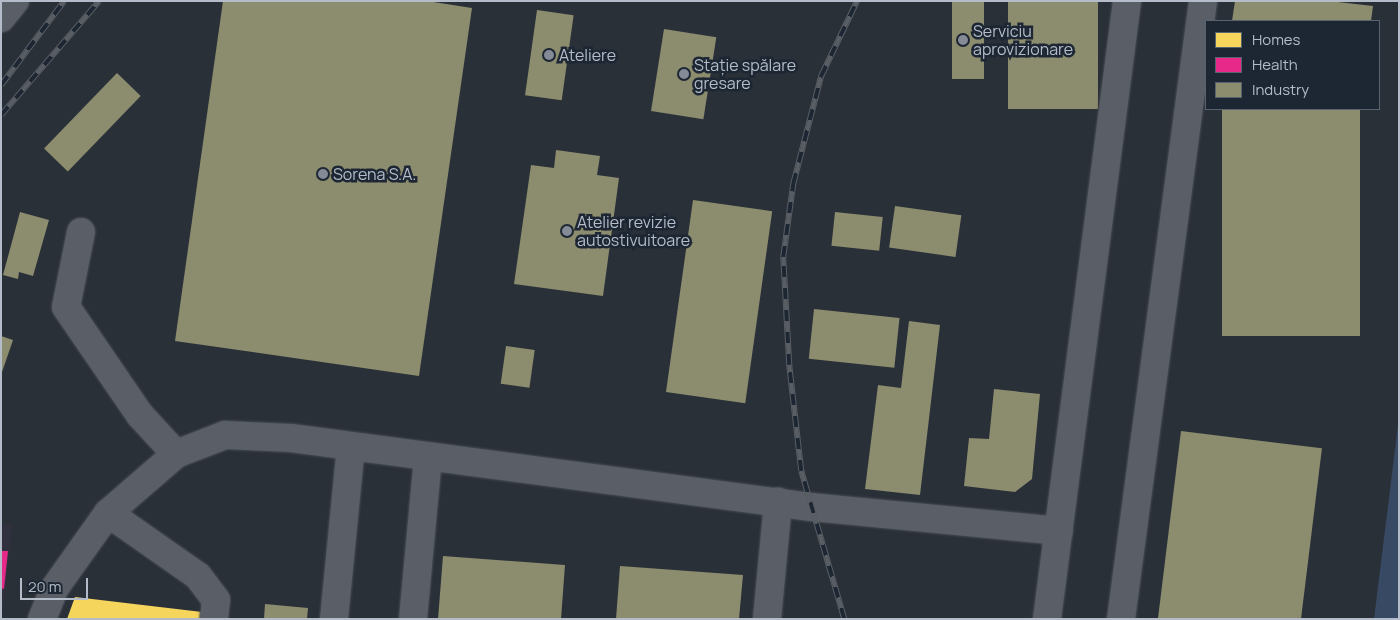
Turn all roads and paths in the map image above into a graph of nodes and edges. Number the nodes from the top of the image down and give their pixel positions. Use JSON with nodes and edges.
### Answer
{"nodes":[{"id":1,"x":15,"y":1,"type":"edge"},
{"id":2,"x":1127,"y":1,"type":"edge"},
{"id":3,"x":1203,"y":1,"type":"edge"},
{"id":4,"x":1,"y":18,"type":"edge"},
{"id":5,"x":81,"y":232,"type":"dead end"},
{"id":6,"x":351,"y":446,"type":"junction"},
{"id":7,"x":176,"y":454,"type":"junction"},
{"id":8,"x":428,"y":457,"type":"junction"},
{"id":9,"x":778,"y":502,"type":"junction"},
{"id":10,"x":108,"y":513,"type":"junction"},
{"id":11,"x":1059,"y":531,"type":"junction"},
{"id":12,"x":42,"y":619,"type":"edge"},
{"id":13,"x":214,"y":619,"type":"edge"},
{"id":14,"x":334,"y":619,"type":"edge"},
{"id":15,"x":413,"y":619,"type":"edge"},
{"id":16,"x":767,"y":619,"type":"edge"},
{"id":17,"x":1047,"y":619,"type":"edge"},
{"id":18,"x":1121,"y":619,"type":"edge"}],
"edges":[{"from":1,"to":4,"type":"street"},
{"from":2,"to":11,"type":"street"},
{"from":3,"to":18,"type":"street"},
{"from":5,"to":7,"type":"street"},
{"from":6,"to":7,"type":"street"},
{"from":6,"to":8,"type":"street"},
{"from":6,"to":14,"type":"street"},
{"from":7,"to":10,"type":"street"},
{"from":8,"to":9,"type":"street"},
{"from":8,"to":15,"type":"street"},
{"from":9,"to":11,"type":"street"},
{"from":9,"to":16,"type":"street"},
{"from":10,"to":12,"type":"street"},
{"from":10,"to":13,"type":"street"},
{"from":11,"to":17,"type":"street"}]}
